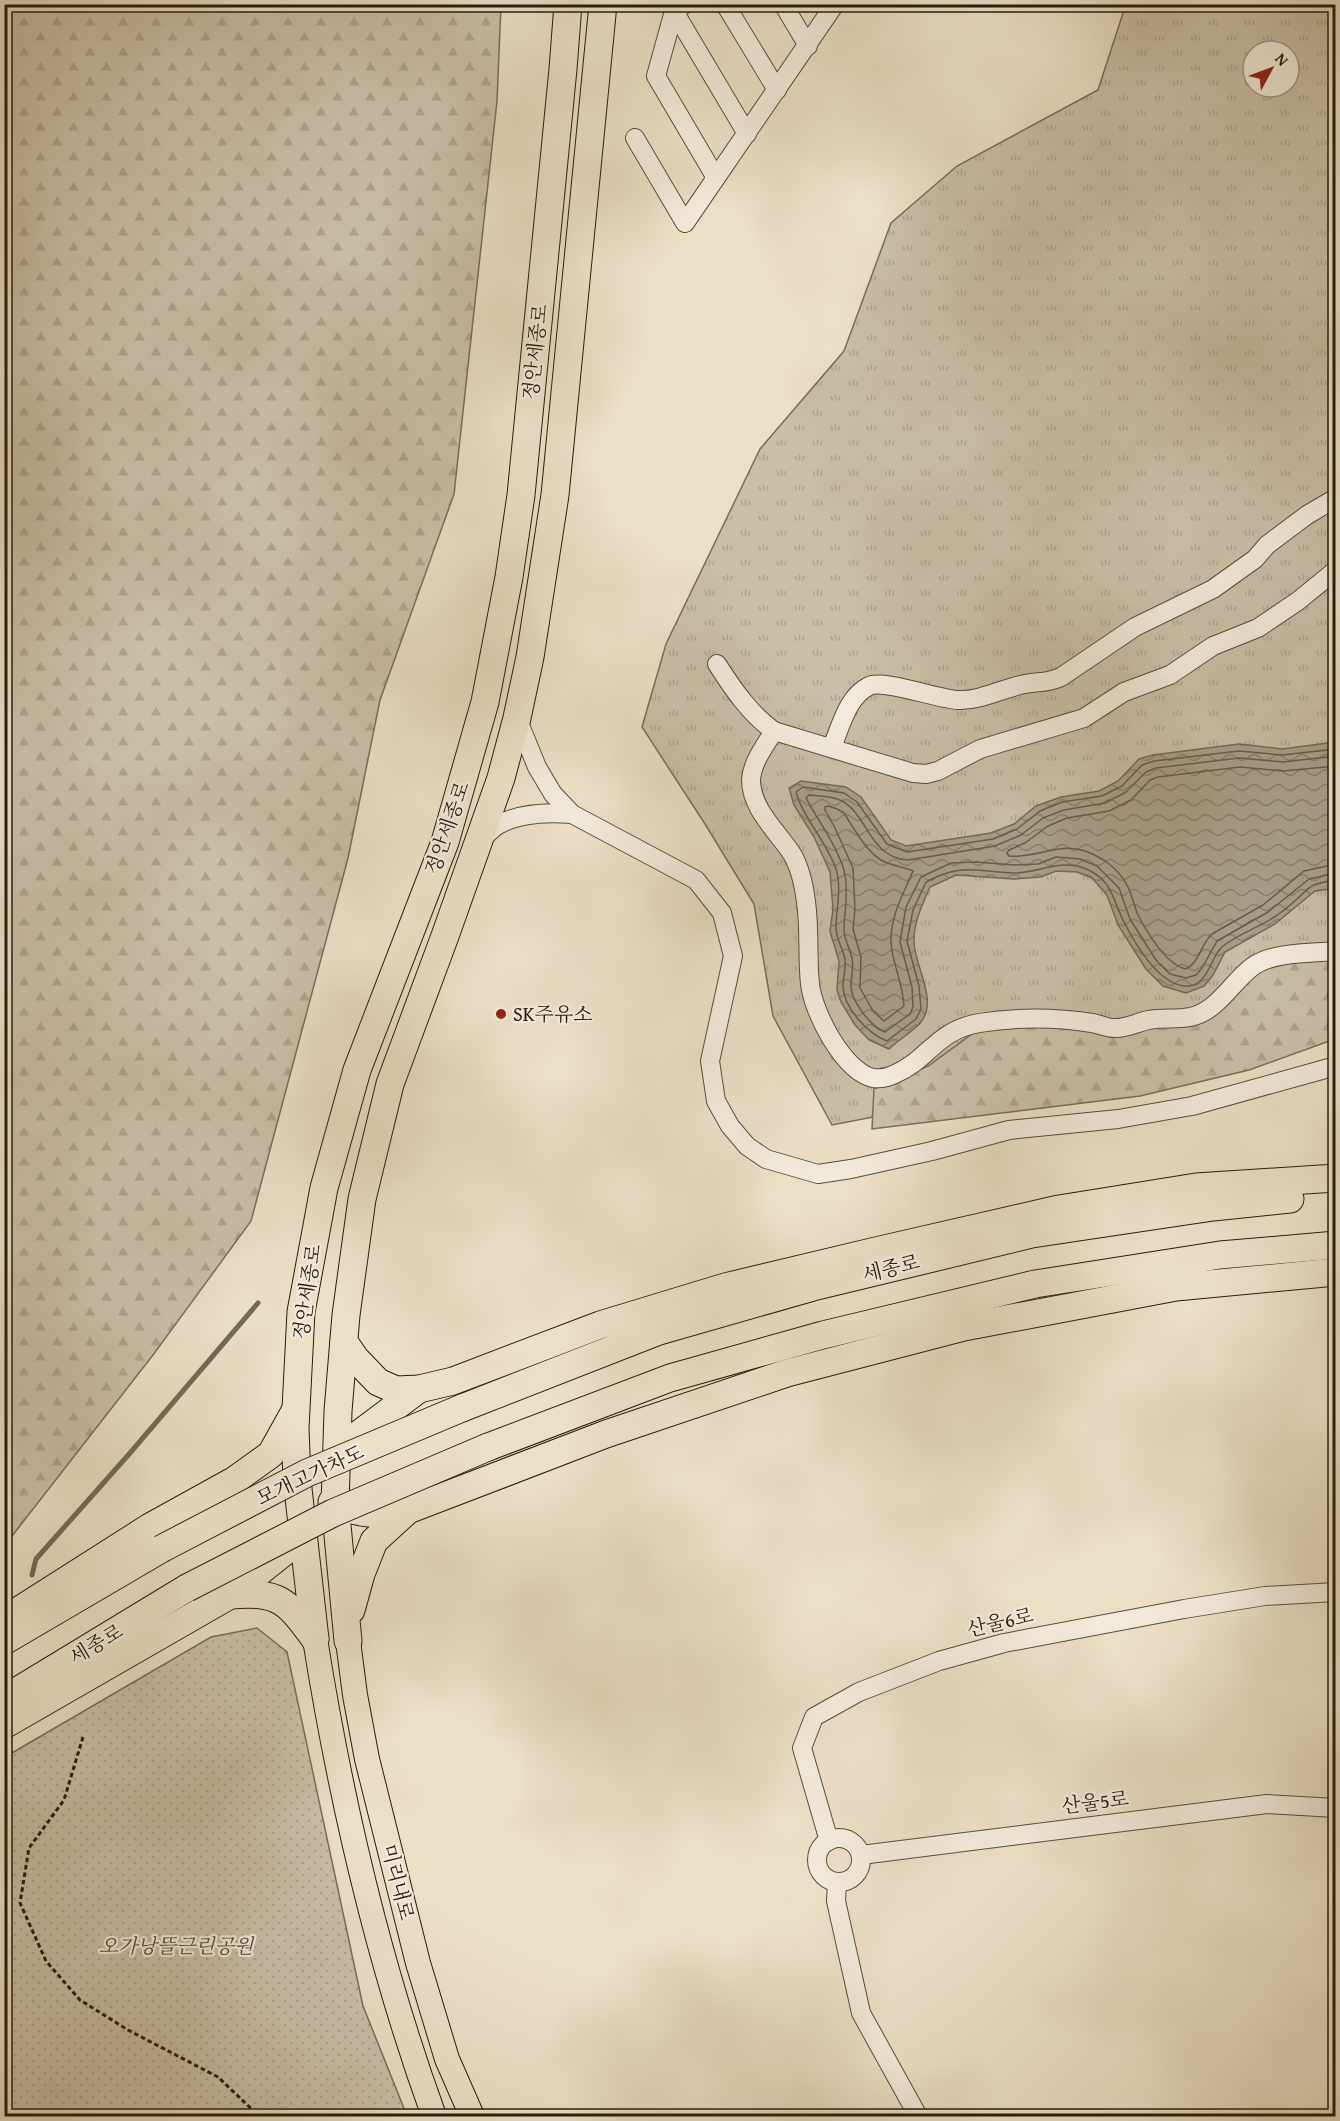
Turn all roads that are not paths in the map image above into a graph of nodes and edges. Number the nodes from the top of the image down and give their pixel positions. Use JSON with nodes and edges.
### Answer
{"nodes":[{"id":1,"x":568,"y":4,"type":"edge"},
{"id":2,"x":603,"y":4,"type":"edge"},
{"id":3,"x":725,"y":4,"type":"edge"},
{"id":4,"x":783,"y":4,"type":"edge"},
{"id":5,"x":835,"y":4,"type":"edge"},
{"id":6,"x":676,"y":7,"type":"edge"},
{"id":7,"x":808,"y":46,"type":"junction"},
{"id":8,"x":777,"y":90,"type":"junction"},
{"id":9,"x":747,"y":134,"type":"junction"},
{"id":10,"x":635,"y":138,"type":"dead end"},
{"id":11,"x":716,"y":178,"type":"junction"},
{"id":12,"x":1335,"y":498,"type":"edge"},
{"id":13,"x":1335,"y":570,"type":"edge"},
{"id":14,"x":717,"y":664,"type":"dead end"},
{"id":15,"x":517,"y":718,"type":"junction"},
{"id":16,"x":774,"y":731,"type":"junction"},
{"id":17,"x":832,"y":747,"type":"junction"},
{"id":18,"x":572,"y":814,"type":"junction"},
{"id":19,"x":478,"y":843,"type":"junction"},
{"id":20,"x":1335,"y":951,"type":"edge"},
{"id":21,"x":1335,"y":1066,"type":"edge"},
{"id":22,"x":1335,"y":1178,"type":"edge"},
{"id":23,"x":1335,"y":1194,"type":"edge"},
{"id":24,"x":1335,"y":1245,"type":"edge"},
{"id":25,"x":1335,"y":1272,"type":"edge"},
{"id":26,"x":344,"y":1342,"type":"junction"},
{"id":27,"x":419,"y":1389,"type":"junction"},
{"id":28,"x":462,"y":1408,"type":"joint"},
{"id":29,"x":296,"y":1410,"type":"junction"},
{"id":30,"x":337,"y":1463,"type":"junction"},
{"id":31,"x":235,"y":1480,"type":"junction"},
{"id":32,"x":317,"y":1493,"type":"junction"},
{"id":33,"x":408,"y":1510,"type":"junction"},
{"id":34,"x":303,"y":1523,"type":"junction"},
{"id":35,"x":1335,"y":1593,"type":"edge"},
{"id":36,"x":230,"y":1595,"type":"junction"},
{"id":37,"x":4,"y":1620,"type":"edge"},
{"id":38,"x":315,"y":1639,"type":"junction"},
{"id":39,"x":4,"y":1641,"type":"edge"},
{"id":40,"x":348,"y":1641,"type":"junction"},
{"id":41,"x":4,"y":1699,"type":"edge"},
{"id":42,"x":4,"y":1725,"type":"edge"},
{"id":43,"x":1335,"y":1808,"type":"edge"},
{"id":44,"x":829,"y":1841,"type":"junction"},
{"id":45,"x":861,"y":1855,"type":"junction"},
{"id":46,"x":837,"y":1882,"type":"junction"},
{"id":47,"x":434,"y":2116,"type":"edge"},
{"id":48,"x":472,"y":2116,"type":"edge"},
{"id":49,"x":918,"y":2116,"type":"edge"}],
"edges":[{"from":1,"to":29,"type":"highway","name":"정안세종로"},
{"from":2,"to":15,"type":"highway","name":"정안세종로"},
{"from":3,"to":8,"type":"street"},
{"from":4,"to":7,"type":"street"},
{"from":5,"to":7,"type":"street"},
{"from":6,"to":9,"type":"street"},
{"from":6,"to":11,"type":"street"},
{"from":7,"to":8,"type":"street"},
{"from":8,"to":9,"type":"street"},
{"from":9,"to":11,"type":"street"},
{"from":10,"to":11,"type":"street"},
{"from":12,"to":17,"type":"street"},
{"from":13,"to":17,"type":"street"},
{"from":14,"to":16,"type":"street"},
{"from":15,"to":18,"type":"street"},
{"from":15,"to":19,"type":"highway","name":"정안세종로"},
{"from":16,"to":17,"type":"street"},
{"from":16,"to":20,"type":"street"},
{"from":18,"to":19,"type":"street"},
{"from":18,"to":21,"type":"street"},
{"from":19,"to":26,"type":"highway","name":"정안세종로"},
{"from":22,"to":27,"type":"highway"},
{"from":23,"to":28,"type":"highway","name":"세종로"},
{"from":24,"to":41,"type":"highway","name":"세종로","bridge":true},
{"from":25,"to":33,"type":"highway"},
{"from":26,"to":27,"type":"highway"},
{"from":26,"to":30,"type":"highway","name":"정안세종로"},
{"from":27,"to":30,"type":"highway"},
{"from":28,"to":39,"type":"highway","name":"모개고가차도","bridge":true},
{"from":29,"to":31,"type":"highway"},
{"from":29,"to":32,"type":"highway","name":"정안세종로"},
{"from":30,"to":32,"type":"highway","name":"정안세종로"},
{"from":31,"to":32,"type":"highway"},
{"from":31,"to":37,"type":"highway"},
{"from":32,"to":33,"type":"highway"},
{"from":32,"to":34,"type":"highway","name":"정안세종로"},
{"from":32,"to":40,"type":"highway","name":"정안세종로"},
{"from":33,"to":40,"type":"highway"},
{"from":34,"to":36,"type":"highway"},
{"from":34,"to":38,"type":"highway","name":"정안세종로"},
{"from":35,"to":44,"type":"street","name":"산울6로"},
{"from":36,"to":38,"type":"highway"},
{"from":36,"to":42,"type":"highway"},
{"from":38,"to":47,"type":"main road","name":"미리내로"},
{"from":40,"to":48,"type":"main road","name":"미리내로"},
{"from":43,"to":45,"type":"street","name":"산울5로"},
{"from":44,"to":45,"type":"street"},
{"from":44,"to":46,"type":"street"},
{"from":45,"to":46,"type":"street"},
{"from":46,"to":49,"type":"street"}]}
